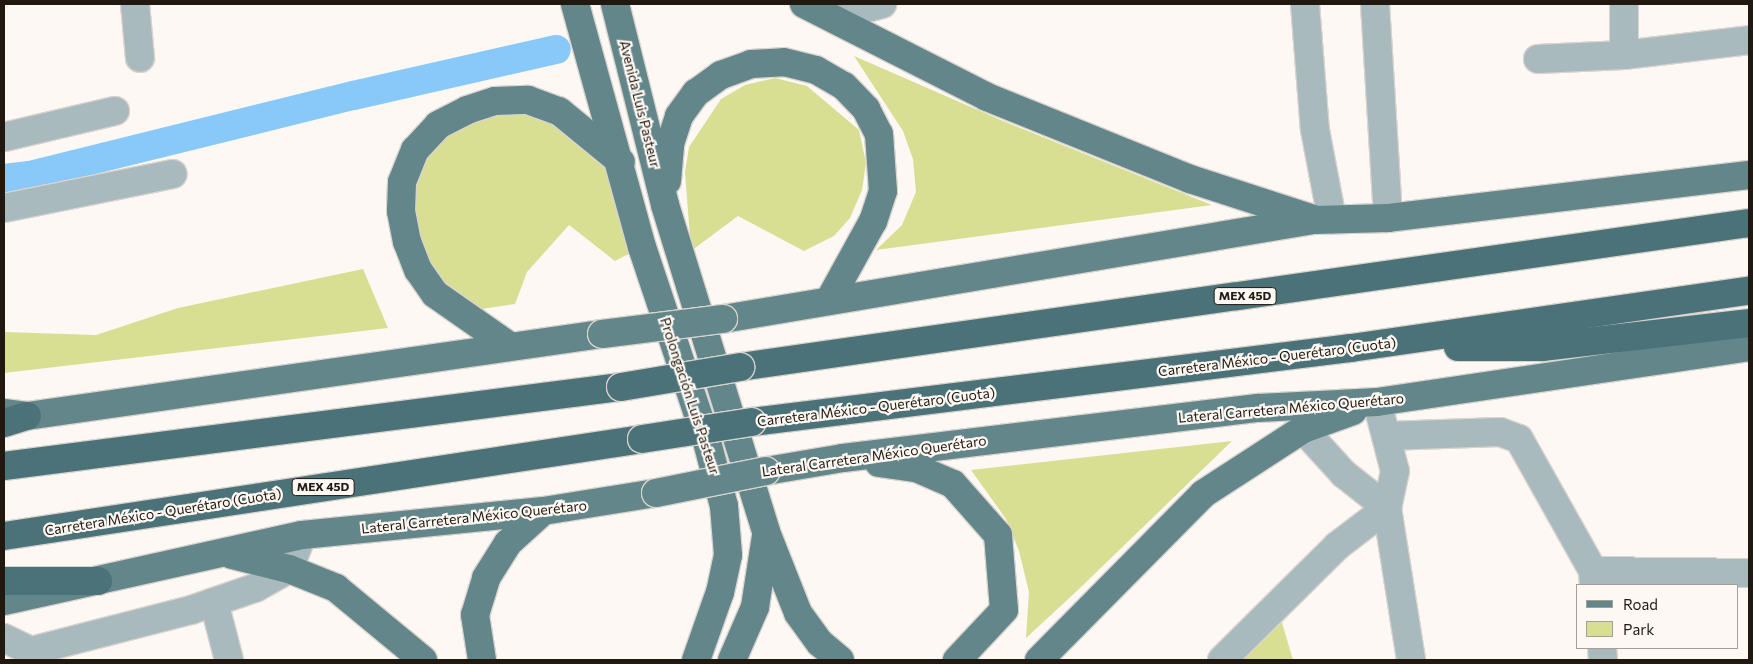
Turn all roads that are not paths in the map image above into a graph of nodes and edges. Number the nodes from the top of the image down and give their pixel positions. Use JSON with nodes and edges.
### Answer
{"nodes":[{"id":1,"x":135,"y":4,"type":"edge"},
{"id":2,"x":576,"y":4,"type":"edge"},
{"id":3,"x":615,"y":4,"type":"edge"},
{"id":4,"x":804,"y":4,"type":"edge"},
{"id":5,"x":882,"y":4,"type":"edge"},
{"id":6,"x":1306,"y":4,"type":"edge"},
{"id":7,"x":1375,"y":4,"type":"edge"},
{"id":8,"x":1624,"y":4,"type":"edge"},
{"id":9,"x":833,"y":16,"type":"junction"},
{"id":10,"x":1749,"y":40,"type":"edge"},
{"id":11,"x":1624,"y":55,"type":"junction"},
{"id":12,"x":140,"y":58,"type":"dead end"},
{"id":13,"x":1538,"y":59,"type":"dead end"},
{"id":14,"x":115,"y":111,"type":"dead end"},
{"id":15,"x":4,"y":137,"type":"edge"},
{"id":16,"x":622,"y":162,"type":"junction"},
{"id":17,"x":173,"y":174,"type":"dead end"},
{"id":18,"x":1749,"y":175,"type":"edge"},
{"id":19,"x":665,"y":205,"type":"junction"},
{"id":20,"x":4,"y":208,"type":"edge"},
{"id":21,"x":1388,"y":218,"type":"junction"},
{"id":22,"x":1323,"y":220,"type":"junction"},
{"id":23,"x":1749,"y":223,"type":"edge"},
{"id":24,"x":1749,"y":291,"type":"edge"},
{"id":25,"x":830,"y":299,"type":"junction"},
{"id":26,"x":1749,"y":323,"type":"edge"},
{"id":27,"x":508,"y":345,"type":"junction"},
{"id":28,"x":1749,"y":347,"type":"edge"},
{"id":29,"x":1352,"y":348,"type":"junction"},
{"id":30,"x":1377,"y":402,"type":"junction"},
{"id":31,"x":11,"y":418,"type":"edge"},
{"id":32,"x":1303,"y":429,"type":"junction"},
{"id":33,"x":1387,"y":436,"type":"junction"},
{"id":34,"x":843,"y":458,"type":"junction"},
{"id":35,"x":4,"y":466,"type":"edge"},
{"id":36,"x":1387,"y":508,"type":"junction"},
{"id":37,"x":543,"y":512,"type":"junction"},
{"id":38,"x":766,"y":532,"type":"junction"},
{"id":39,"x":302,"y":535,"type":"junction"},
{"id":40,"x":4,"y":536,"type":"edge"},
{"id":41,"x":228,"y":554,"type":"junction"},
{"id":42,"x":289,"y":569,"type":"junction"},
{"id":43,"x":1749,"y":573,"type":"edge"},
{"id":44,"x":1594,"y":578,"type":"edge"},
{"id":45,"x":4,"y":581,"type":"edge"},
{"id":46,"x":98,"y":581,"type":"junction"},
{"id":47,"x":4,"y":601,"type":"edge"},
{"id":48,"x":214,"y":602,"type":"junction"},
{"id":49,"x":4,"y":638,"type":"edge"},
{"id":50,"x":32,"y":656,"type":"edge"},
{"id":51,"x":229,"y":660,"type":"edge"},
{"id":52,"x":423,"y":660,"type":"edge"},
{"id":53,"x":482,"y":660,"type":"edge"},
{"id":54,"x":696,"y":660,"type":"edge"},
{"id":55,"x":732,"y":660,"type":"edge"},
{"id":56,"x":840,"y":660,"type":"edge"},
{"id":57,"x":957,"y":660,"type":"edge"},
{"id":58,"x":1039,"y":660,"type":"edge"},
{"id":59,"x":1222,"y":660,"type":"edge"},
{"id":60,"x":1411,"y":660,"type":"edge"}],
"edges":[{"from":1,"to":12,"type":"street"},
{"from":2,"to":16,"type":"main road"},
{"from":3,"to":19,"type":"main road","name":"Avenida Luis Pasteur"},
{"from":4,"to":9,"type":"main road"},
{"from":5,"to":9,"type":"street"},
{"from":6,"to":22,"type":"street"},
{"from":7,"to":21,"type":"street"},
{"from":8,"to":11,"type":"street"},
{"from":9,"to":22,"type":"main road"},
{"from":10,"to":11,"type":"street"},
{"from":11,"to":13,"type":"street"},
{"from":14,"to":15,"type":"street"},
{"from":16,"to":27,"type":"main road"},
{"from":16,"to":54,"type":"main road","name":"Prolongación Luis Pasteur"},
{"from":17,"to":20,"type":"street"},
{"from":18,"to":21,"type":"main road"},
{"from":19,"to":25,"type":"main road"},
{"from":19,"to":38,"type":"main road"},
{"from":21,"to":22,"type":"main road"},
{"from":22,"to":25,"type":"main road"},
{"from":23,"to":35,"type":"highway","number":"MEX 45D","bridge":true},
{"from":24,"to":29,"type":"highway","name":"Carretera México - Querétaro (Cuota)","number":"MEX 45D"},
{"from":25,"to":27,"type":"main road","bridge":true},
{"from":26,"to":29,"type":"highway"},
{"from":27,"to":31,"type":"main road"},
{"from":28,"to":30,"type":"main road","name":"Lateral Carretera México Querétaro"},
{"from":29,"to":40,"type":"highway","name":"Carretera México - Querétaro (Cuota)","number":"MEX 45D","bridge":true},
{"from":30,"to":32,"type":"main road"},
{"from":30,"to":33,"type":"street"},
{"from":30,"to":34,"type":"main road","name":"Lateral Carretera México Querétaro"},
{"from":32,"to":36,"type":"street"},
{"from":32,"to":58,"type":"main road"},
{"from":33,"to":36,"type":"street"},
{"from":33,"to":44,"type":"street"},
{"from":34,"to":37,"type":"main road","name":"Lateral Carretera México Querétaro","bridge":true},
{"from":34,"to":57,"type":"main road"},
{"from":36,"to":59,"type":"street"},
{"from":36,"to":60,"type":"street"},
{"from":37,"to":39,"type":"main road","name":"Lateral Carretera México Querétaro"},
{"from":37,"to":53,"type":"main road"},
{"from":38,"to":55,"type":"main road"},
{"from":38,"to":56,"type":"main road"},
{"from":39,"to":41,"type":"main road","name":"Lateral Carretera México Querétaro"},
{"from":39,"to":42,"type":"street"},
{"from":41,"to":42,"type":"main road"},
{"from":41,"to":46,"type":"main road","name":"Lateral Carretera México Querétaro"},
{"from":42,"to":48,"type":"street"},
{"from":42,"to":52,"type":"main road"},
{"from":43,"to":44,"type":"street"},
{"from":45,"to":46,"type":"highway"},
{"from":46,"to":47,"type":"main road","name":"Lateral Carretera México Querétaro"},
{"from":48,"to":50,"type":"street"},
{"from":48,"to":51,"type":"street"},
{"from":49,"to":50,"type":"street"}]}
